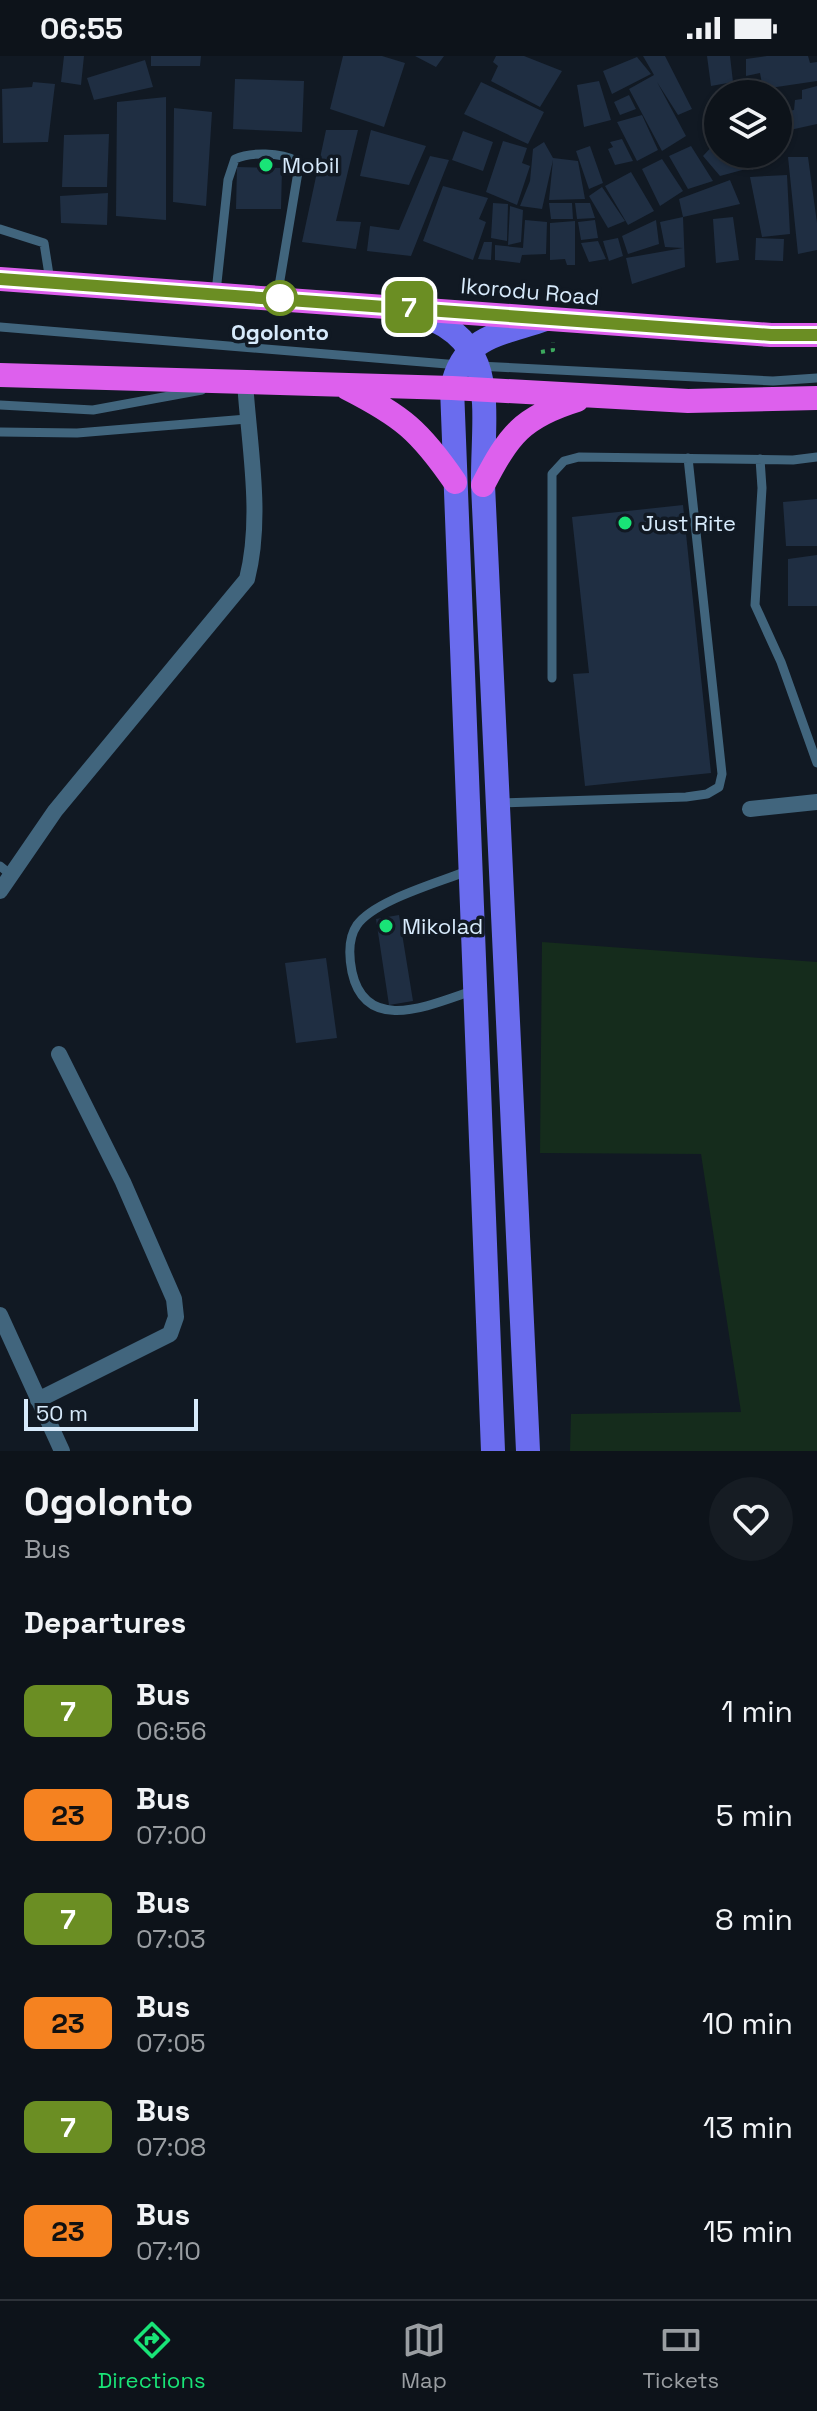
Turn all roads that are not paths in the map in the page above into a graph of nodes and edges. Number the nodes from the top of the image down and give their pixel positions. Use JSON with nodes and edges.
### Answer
{"nodes":[{"id":1,"x":0,"y":229,"type":"edge"},
{"id":2,"x":0,"y":279,"type":"edge"},
{"id":3,"x":50,"y":282,"type":"junction"},
{"id":4,"x":215,"y":294,"type":"junction"},
{"id":5,"x":277,"y":298,"type":"junction"},
{"id":6,"x":390,"y":306,"type":"junction"},
{"id":7,"x":546,"y":319,"type":"junction"},
{"id":8,"x":0,"y":327,"type":"edge"},
{"id":9,"x":817,"y":335,"type":"edge"},
{"id":10,"x":468,"y":371,"type":"junction"},
{"id":11,"x":0,"y":375,"type":"edge"},
{"id":12,"x":817,"y":378,"type":"edge"},
{"id":13,"x":245,"y":382,"type":"junction"},
{"id":14,"x":342,"y":386,"type":"junction"},
{"id":15,"x":588,"y":396,"type":"junction"},
{"id":16,"x":817,"y":398,"type":"edge"},
{"id":17,"x":0,"y":405,"type":"edge"},
{"id":18,"x":247,"y":419,"type":"junction"},
{"id":19,"x":0,"y":432,"type":"edge"},
{"id":20,"x":817,"y":457,"type":"edge"},
{"id":21,"x":688,"y":458,"type":"junction"},
{"id":22,"x":760,"y":459,"type":"junction"},
{"id":23,"x":455,"y":482,"type":"junction"},
{"id":24,"x":483,"y":485,"type":"junction"},
{"id":25,"x":552,"y":678,"type":"dead end"},
{"id":26,"x":817,"y":763,"type":"edge"},
{"id":27,"x":817,"y":802,"type":"edge"},
{"id":28,"x":497,"y":803,"type":"junction"},
{"id":29,"x":750,"y":809,"type":"dead end"},
{"id":30,"x":470,"y":870,"type":"junction"},
{"id":31,"x":5,"y":871,"type":"edge"},
{"id":32,"x":0,"y":891,"type":"edge"},
{"id":33,"x":475,"y":990,"type":"junction"},
{"id":34,"x":59,"y":1054,"type":"dead end"},
{"id":35,"x":0,"y":1315,"type":"edge"},
{"id":36,"x":38,"y":1400,"type":"junction"},
{"id":37,"x":62,"y":1451,"type":"edge"},
{"id":38,"x":493,"y":1451,"type":"edge"},
{"id":39,"x":528,"y":1451,"type":"edge"}],
"edges":[{"from":1,"to":3,"type":"lane"},
{"from":2,"to":3,"type":"highway","name":"Ikorodu Road"},
{"from":3,"to":4,"type":"highway","name":"Ikorodu Road"},
{"from":4,"to":5,"type":"highway","name":"Ikorodu Road"},
{"from":4,"to":5,"type":"lane"},
{"from":5,"to":6,"type":"highway","name":"Ikorodu Road"},
{"from":6,"to":7,"type":"highway","name":"Ikorodu Road"},
{"from":6,"to":10,"type":"main road"},
{"from":7,"to":9,"type":"highway","name":"Ikorodu Road"},
{"from":7,"to":10,"type":"main road"},
{"from":8,"to":10,"type":"lane"},
{"from":10,"to":12,"type":"lane"},
{"from":10,"to":14,"type":"highway"},
{"from":10,"to":15,"type":"highway"},
{"from":10,"to":23,"type":"main road"},
{"from":10,"to":24,"type":"main road"},
{"from":11,"to":13,"type":"highway"},
{"from":13,"to":14,"type":"highway"},
{"from":13,"to":17,"type":"lane"},
{"from":13,"to":18,"type":"street"},
{"from":14,"to":23,"type":"highway"},
{"from":15,"to":16,"type":"highway"},
{"from":15,"to":24,"type":"highway"},
{"from":18,"to":19,"type":"lane"},
{"from":18,"to":31,"type":"street"},
{"from":20,"to":22,"type":"lane"},
{"from":21,"to":22,"type":"lane"},
{"from":21,"to":25,"type":"lane"},
{"from":21,"to":28,"type":"lane"},
{"from":22,"to":26,"type":"lane"},
{"from":23,"to":30,"type":"main road"},
{"from":24,"to":28,"type":"main road"},
{"from":27,"to":29,"type":"street"},
{"from":28,"to":39,"type":"main road"},
{"from":30,"to":33,"type":"main road"},
{"from":30,"to":33,"type":"lane"},
{"from":31,"to":32,"type":"street"},
{"from":33,"to":38,"type":"main road"},
{"from":34,"to":36,"type":"street"},
{"from":35,"to":36,"type":"street"},
{"from":36,"to":37,"type":"street"}]}
